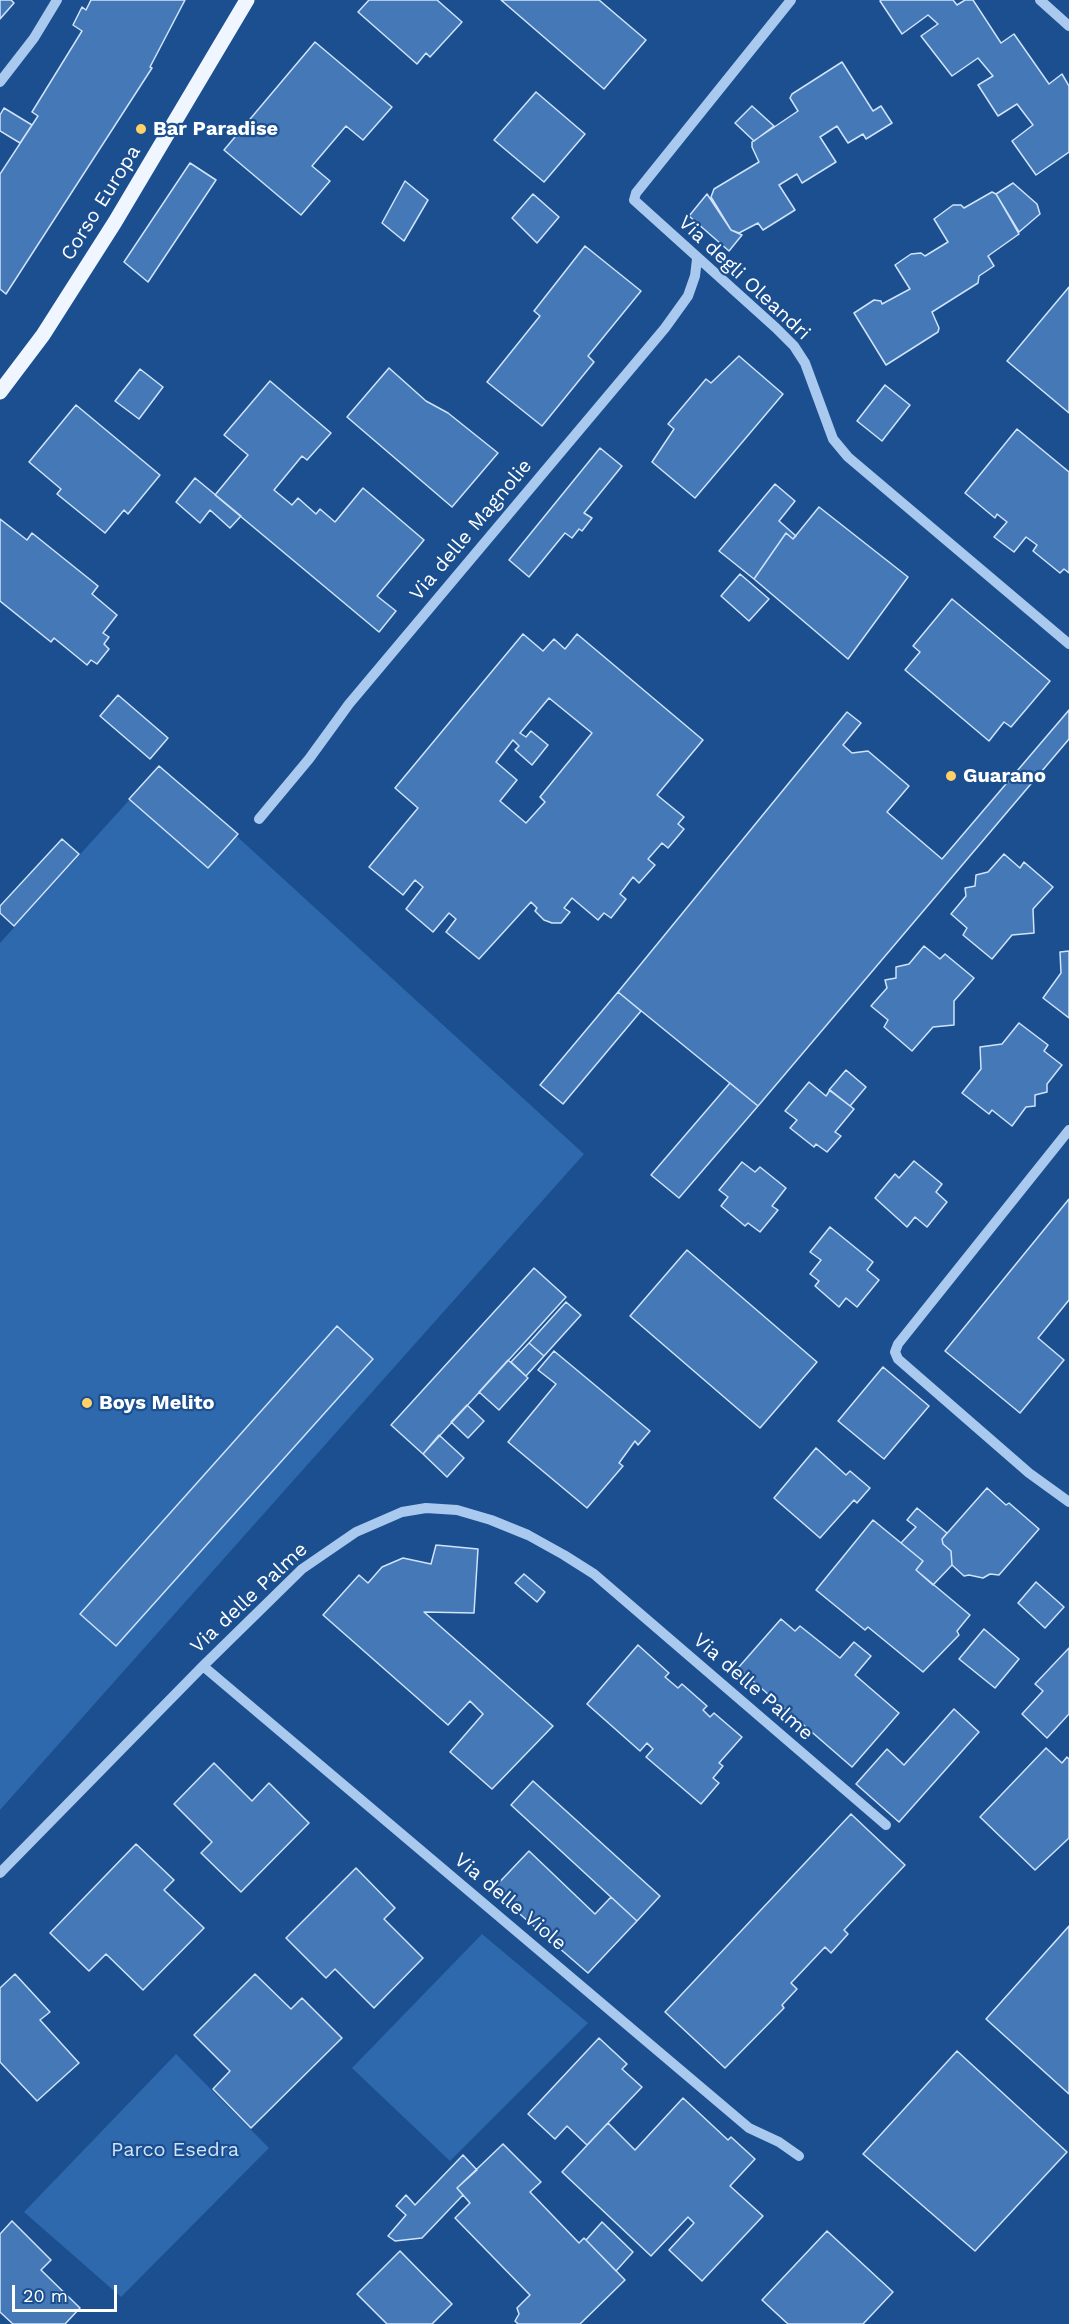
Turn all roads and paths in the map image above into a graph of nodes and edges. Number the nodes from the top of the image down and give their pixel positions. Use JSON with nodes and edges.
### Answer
{"nodes":[{"id":1,"x":57,"y":0,"type":"edge"},
{"id":2,"x":247,"y":0,"type":"edge"},
{"id":3,"x":791,"y":0,"type":"edge"},
{"id":4,"x":1040,"y":0,"type":"edge"},
{"id":5,"x":1069,"y":26,"type":"edge"},
{"id":6,"x":0,"y":82,"type":"edge"},
{"id":7,"x":697,"y":259,"type":"junction"},
{"id":8,"x":0,"y":392,"type":"edge"},
{"id":9,"x":1069,"y":644,"type":"edge"},
{"id":10,"x":259,"y":819,"type":"dead end"},
{"id":11,"x":1069,"y":1130,"type":"edge"},
{"id":12,"x":1069,"y":1502,"type":"edge"},
{"id":13,"x":203,"y":1666,"type":"junction"},
{"id":14,"x":886,"y":1825,"type":"dead end"},
{"id":15,"x":0,"y":1873,"type":"edge"},
{"id":16,"x":800,"y":2156,"type":"dead end"}],
"edges":[{"from":1,"to":6,"type":"street"},
{"from":2,"to":8,"type":"main road","name":"Corso Europa"},
{"from":3,"to":7,"type":"street","name":"Via degli Oleandri"},
{"from":4,"to":5,"type":"street"},
{"from":7,"to":9,"type":"street","name":"Via degli Oleandri"},
{"from":7,"to":10,"type":"street","name":"Via delle Magnolie"},
{"from":11,"to":12,"type":"street"},
{"from":13,"to":14,"type":"street","name":"Via delle Palme"},
{"from":13,"to":15,"type":"street","name":"Via delle Palme"},
{"from":13,"to":16,"type":"street","name":"Via delle Viole"}]}
